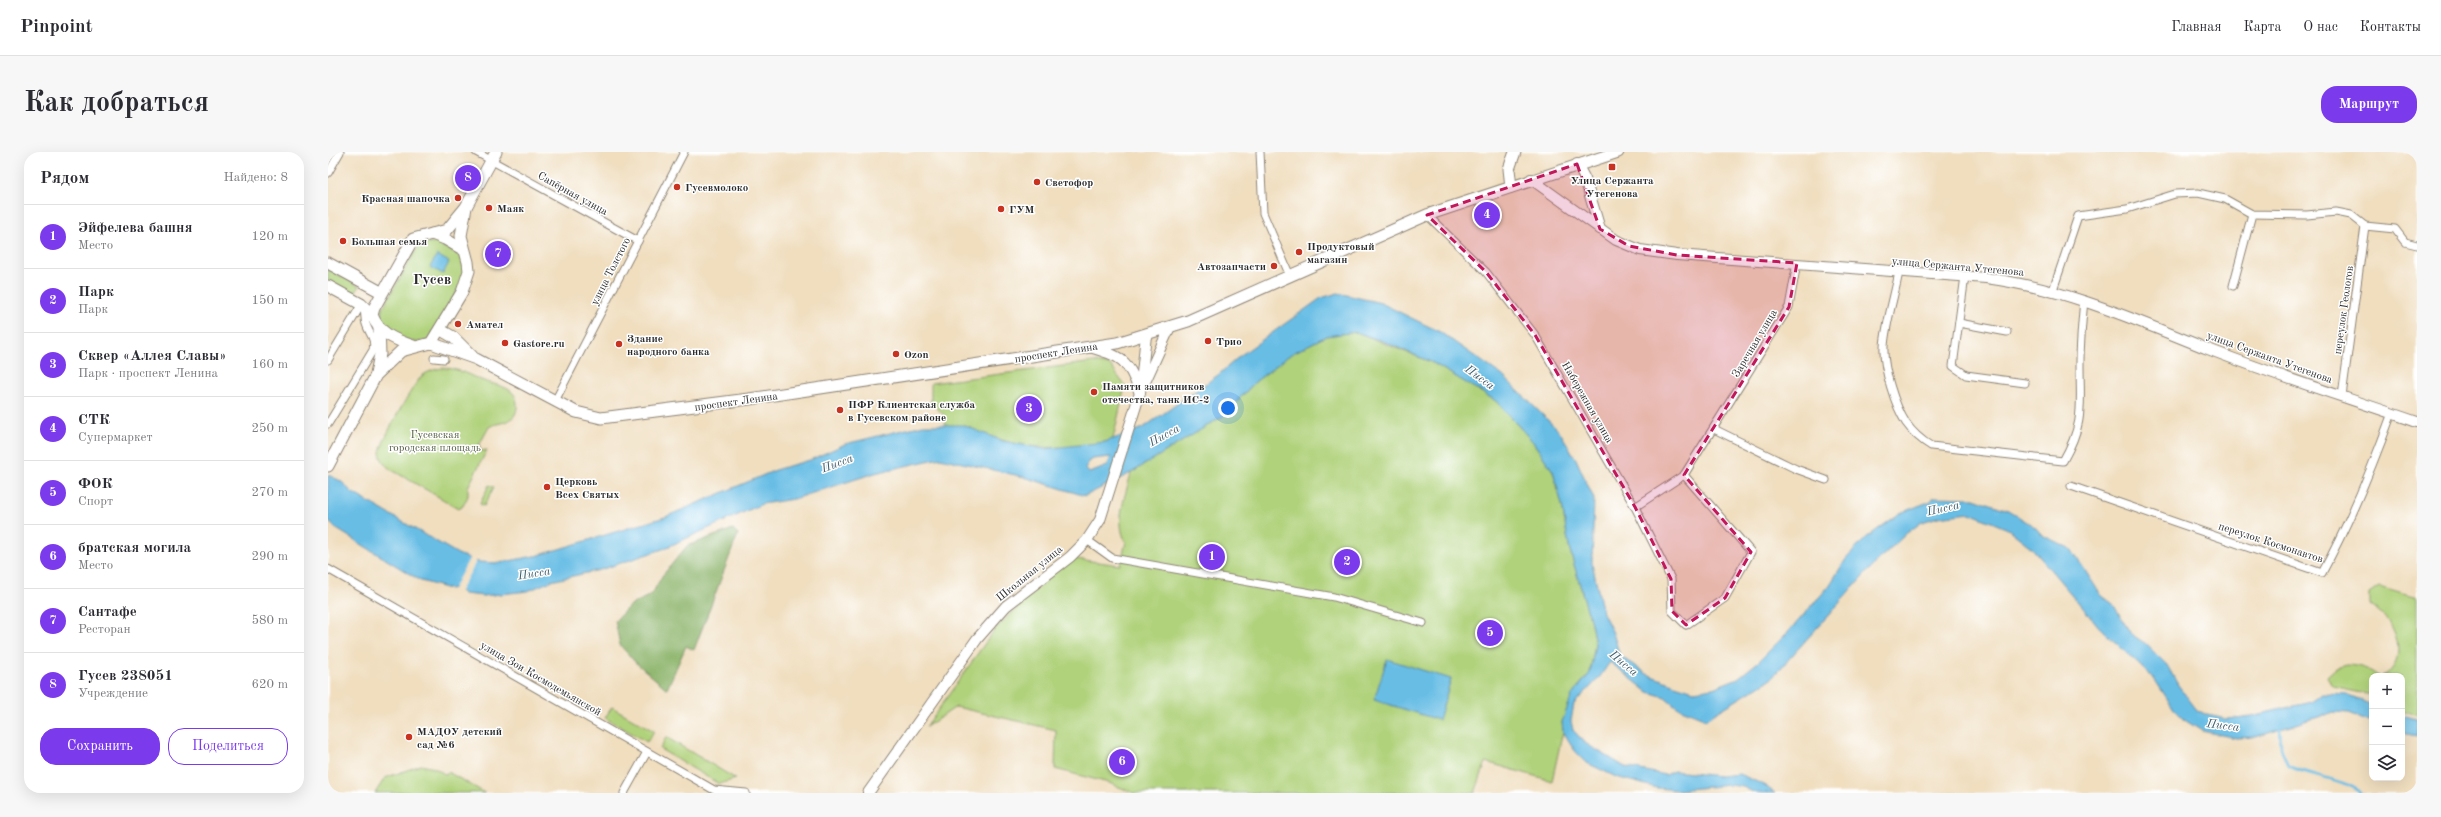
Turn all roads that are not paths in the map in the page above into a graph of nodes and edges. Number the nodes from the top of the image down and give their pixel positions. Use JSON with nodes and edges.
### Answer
{"nodes":[{"id":1,"x":340,"y":152,"type":"edge"},
{"id":2,"x":476,"y":152,"type":"edge"},
{"id":3,"x":684,"y":152,"type":"edge"},
{"id":4,"x":1260,"y":152,"type":"edge"},
{"id":5,"x":1515,"y":152,"type":"edge"},
{"id":6,"x":1618,"y":152,"type":"edge"},
{"id":7,"x":493,"y":156,"type":"edge"},
{"id":8,"x":1577,"y":164,"type":"junction"},
{"id":9,"x":328,"y":173,"type":"edge"},
{"id":10,"x":1531,"y":179,"type":"junction"},
{"id":11,"x":1511,"y":187,"type":"junction"},
{"id":12,"x":466,"y":207,"type":"junction"},
{"id":13,"x":2252,"y":214,"type":"junction"},
{"id":14,"x":1427,"y":215,"type":"junction"},
{"id":15,"x":2365,"y":226,"type":"junction"},
{"id":16,"x":1600,"y":229,"type":"junction"},
{"id":17,"x":431,"y":234,"type":"junction"},
{"id":18,"x":638,"y":241,"type":"junction"},
{"id":19,"x":2417,"y":245,"type":"edge"},
{"id":20,"x":464,"y":250,"type":"junction"},
{"id":21,"x":328,"y":263,"type":"edge"},
{"id":22,"x":1797,"y":263,"type":"junction"},
{"id":23,"x":1899,"y":272,"type":"junction"},
{"id":24,"x":1290,"y":276,"type":"junction"},
{"id":25,"x":1965,"y":276,"type":"junction"},
{"id":26,"x":328,"y":286,"type":"edge"},
{"id":27,"x":2233,"y":286,"type":"dead end"},
{"id":28,"x":2053,"y":290,"type":"junction"},
{"id":29,"x":381,"y":292,"type":"junction"},
{"id":30,"x":2084,"y":300,"type":"junction"},
{"id":31,"x":372,"y":315,"type":"junction"},
{"id":32,"x":1959,"y":323,"type":"junction"},
{"id":33,"x":379,"y":328,"type":"junction"},
{"id":34,"x":1169,"y":329,"type":"junction"},
{"id":35,"x":441,"y":330,"type":"junction"},
{"id":36,"x":2007,"y":332,"type":"dead end"},
{"id":37,"x":1146,"y":335,"type":"junction"},
{"id":38,"x":432,"y":343,"type":"junction"},
{"id":39,"x":413,"y":346,"type":"junction"},
{"id":40,"x":1089,"y":347,"type":"junction"},
{"id":41,"x":434,"y":358,"type":"dead end"},
{"id":42,"x":444,"y":358,"type":"dead end"},
{"id":43,"x":476,"y":359,"type":"junction"},
{"id":44,"x":328,"y":360,"type":"edge"},
{"id":45,"x":376,"y":375,"type":"junction"},
{"id":46,"x":2025,"y":383,"type":"dead end"},
{"id":47,"x":1140,"y":393,"type":"junction"},
{"id":48,"x":2342,"y":396,"type":"junction"},
{"id":49,"x":555,"y":401,"type":"junction"},
{"id":50,"x":2392,"y":413,"type":"junction"},
{"id":51,"x":2417,"y":422,"type":"edge"},
{"id":52,"x":328,"y":424,"type":"edge"},
{"id":53,"x":1714,"y":430,"type":"junction"},
{"id":54,"x":328,"y":466,"type":"edge"},
{"id":55,"x":1684,"y":475,"type":"junction"},
{"id":56,"x":1826,"y":480,"type":"dead end"},
{"id":57,"x":2071,"y":486,"type":"dead end"},
{"id":58,"x":1635,"y":507,"type":"junction"},
{"id":59,"x":1087,"y":540,"type":"junction"},
{"id":60,"x":328,"y":570,"type":"edge"},
{"id":61,"x":1423,"y":623,"type":"dead end"},
{"id":62,"x":647,"y":752,"type":"junction"},
{"id":63,"x":624,"y":793,"type":"edge"},
{"id":64,"x":746,"y":793,"type":"edge"},
{"id":65,"x":868,"y":793,"type":"edge"}],
"edges":[{"from":1,"to":9,"type":"street"},
{"from":2,"to":7,"type":"street","name":"Сапёрная улица"},
{"from":3,"to":18,"type":"street","name":"улица Толстого"},
{"from":4,"to":24,"type":"street"},
{"from":5,"to":11,"type":"main road"},
{"from":6,"to":8,"type":"main road","name":"проспект Ленина"},
{"from":7,"to":12,"type":"main road"},
{"from":7,"to":18,"type":"street","name":"Сапёрная улица"},
{"from":8,"to":10,"type":"main road","name":"проспект Ленина"},
{"from":8,"to":16,"type":"main road"},
{"from":10,"to":11,"type":"main road","name":"проспект Ленина"},
{"from":10,"to":16,"type":"main road","name":"улица Сержанта Утегенова"},
{"from":11,"to":14,"type":"main road","name":"проспект Ленина"},
{"from":12,"to":17,"type":"main road"},
{"from":12,"to":20,"type":"main road"},
{"from":13,"to":15,"type":"street"},
{"from":13,"to":27,"type":"street"},
{"from":13,"to":28,"type":"street"},
{"from":14,"to":24,"type":"main road","name":"проспект Ленина"},
{"from":14,"to":58,"type":"street","name":"Набережная улица"},
{"from":15,"to":19,"type":"street"},
{"from":15,"to":48,"type":"street","name":"переулок Геологов"},
{"from":16,"to":22,"type":"main road","name":"улица Сержанта Утегенова"},
{"from":17,"to":20,"type":"main road"},
{"from":17,"to":29,"type":"main road"},
{"from":18,"to":49,"type":"street","name":"улица Толстого"},
{"from":20,"to":35,"type":"main road"},
{"from":21,"to":29,"type":"main road"},
{"from":22,"to":23,"type":"main road","name":"улица Сержанта Утегенова"},
{"from":22,"to":53,"type":"street","name":"Заречная улица"},
{"from":23,"to":25,"type":"main road","name":"улица Сержанта Утегенова"},
{"from":23,"to":30,"type":"street"},
{"from":24,"to":34,"type":"main road","name":"проспект Ленина"},
{"from":25,"to":28,"type":"main road","name":"улица Сержанта Утегенова"},
{"from":25,"to":32,"type":"street"},
{"from":26,"to":31,"type":"main road"},
{"from":28,"to":30,"type":"main road","name":"улица Сержанта Утегенова"},
{"from":29,"to":31,"type":"main road"},
{"from":30,"to":48,"type":"main road","name":"улица Сержанта Утегенова"},
{"from":31,"to":33,"type":"main road"},
{"from":32,"to":36,"type":"street"},
{"from":32,"to":46,"type":"street"},
{"from":33,"to":39,"type":"main road"},
{"from":33,"to":45,"type":"main road"},
{"from":34,"to":37,"type":"main road","name":"проспект Ленина"},
{"from":34,"to":47,"type":"main road","name":"Школьная улица"},
{"from":35,"to":38,"type":"main road"},
{"from":35,"to":43,"type":"main road","name":"проспект Ленина"},
{"from":37,"to":40,"type":"main road","name":"проспект Ленина"},
{"from":37,"to":47,"type":"main road","name":"Школьная улица"},
{"from":38,"to":39,"type":"main road"},
{"from":38,"to":43,"type":"main road","name":"проспект Ленина"},
{"from":39,"to":45,"type":"main road"},
{"from":40,"to":47,"type":"main road"},
{"from":40,"to":49,"type":"main road","name":"проспект Ленина"},
{"from":41,"to":42,"type":"street"},
{"from":43,"to":49,"type":"main road","name":"проспект Ленина"},
{"from":44,"to":52,"type":"street"},
{"from":45,"to":54,"type":"main road"},
{"from":47,"to":59,"type":"main road","name":"Школьная улица"},
{"from":48,"to":50,"type":"main road","name":"улица Сержанта Утегенова"},
{"from":50,"to":51,"type":"main road","name":"улица Сержанта Утегенова"},
{"from":50,"to":57,"type":"street","name":"переулок Космонавтов"},
{"from":53,"to":55,"type":"street","name":"Заречная улица"},
{"from":53,"to":56,"type":"street"},
{"from":55,"to":58,"type":"street","name":"Заречная улица"},
{"from":55,"to":58,"type":"street","name":"Набережная улица"},
{"from":59,"to":61,"type":"street"},
{"from":59,"to":65,"type":"main road","name":"Школьная улица"},
{"from":60,"to":62,"type":"street","name":"улица Зои Космодемьянской"},
{"from":62,"to":63,"type":"street"},
{"from":62,"to":64,"type":"street","name":"улица Зои Космодемьянской"}]}
